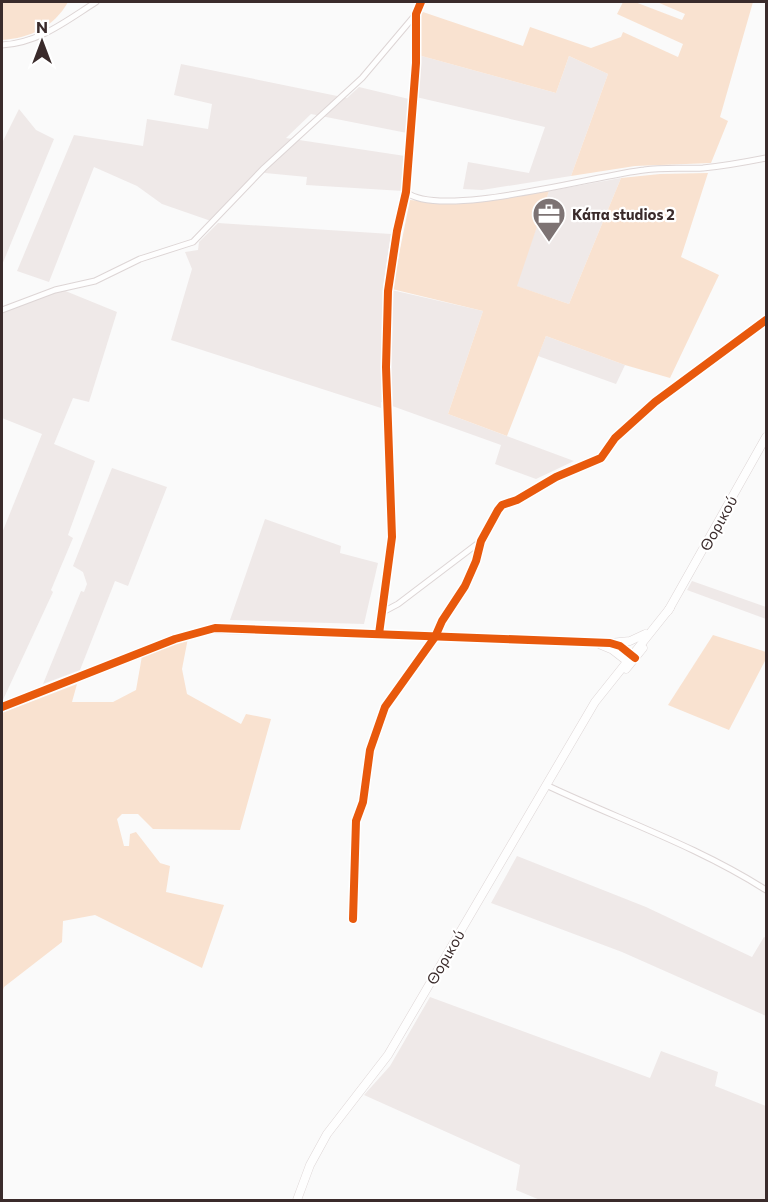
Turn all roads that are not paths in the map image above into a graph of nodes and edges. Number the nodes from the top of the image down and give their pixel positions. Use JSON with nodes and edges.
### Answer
{"nodes":[{"id":1,"x":96,"y":2,"type":"edge"},
{"id":2,"x":421,"y":2,"type":"edge"},
{"id":3,"x":416,"y":14,"type":"junction"},
{"id":4,"x":2,"y":45,"type":"edge"},
{"id":5,"x":766,"y":158,"type":"edge"},
{"id":6,"x":406,"y":192,"type":"junction"},
{"id":7,"x":2,"y":310,"type":"edge"},
{"id":8,"x":766,"y":320,"type":"edge"},
{"id":9,"x":766,"y":437,"type":"edge"},
{"id":10,"x":481,"y":541,"type":"junction"},
{"id":11,"x":670,"y":608,"type":"junction"},
{"id":12,"x":381,"y":613,"type":"junction"},
{"id":13,"x":656,"y":625,"type":"junction"},
{"id":14,"x":380,"y":634,"type":"junction"},
{"id":15,"x":435,"y":637,"type":"junction"},
{"id":16,"x":595,"y":643,"type":"junction"},
{"id":17,"x":610,"y":643,"type":"junction"},
{"id":18,"x":630,"y":659,"type":"junction"},
{"id":19,"x":2,"y":707,"type":"edge"},
{"id":20,"x":546,"y":785,"type":"junction"},
{"id":21,"x":766,"y":890,"type":"edge"},
{"id":22,"x":353,"y":919,"type":"dead end"},
{"id":23,"x":297,"y":1200,"type":"edge"}],
"edges":[{"from":1,"to":4,"type":"street"},
{"from":2,"to":3,"type":"street"},
{"from":3,"to":6,"type":"street"},
{"from":3,"to":7,"type":"street"},
{"from":5,"to":6,"type":"street"},
{"from":6,"to":12,"type":"street"},
{"from":8,"to":10,"type":"street"},
{"from":9,"to":11,"type":"main road","name":"Θορικού"},
{"from":10,"to":12,"type":"street"},
{"from":10,"to":15,"type":"street"},
{"from":11,"to":13,"type":"main road","name":"Θορικού"},
{"from":11,"to":18,"type":"main road","name":"Θορικού"},
{"from":12,"to":14,"type":"street"},
{"from":13,"to":17,"type":"main road"},
{"from":13,"to":18,"type":"main road","name":"Θορικού"},
{"from":14,"to":15,"type":"street"},
{"from":14,"to":19,"type":"street"},
{"from":15,"to":16,"type":"street"},
{"from":15,"to":22,"type":"street"},
{"from":16,"to":17,"type":"street"},
{"from":16,"to":18,"type":"street"},
{"from":17,"to":18,"type":"street"},
{"from":18,"to":20,"type":"main road","name":"Θορικού"},
{"from":20,"to":21,"type":"street"},
{"from":20,"to":23,"type":"main road","name":"Θορικού"}]}
